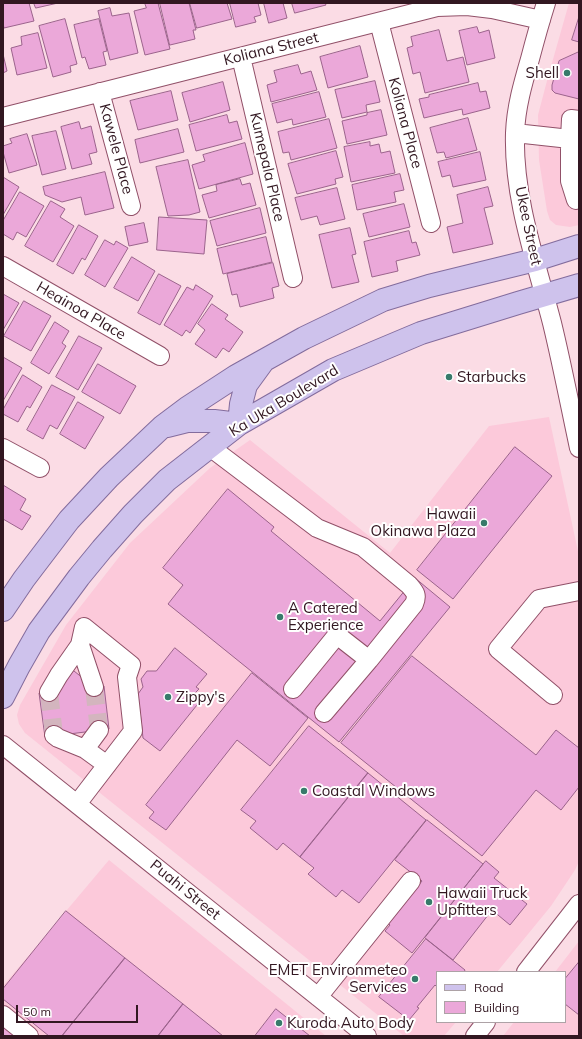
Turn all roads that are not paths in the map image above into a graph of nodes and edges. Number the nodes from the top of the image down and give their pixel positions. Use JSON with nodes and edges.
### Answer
{"nodes":[{"id":1,"x":546,"y":3,"type":"edge"},
{"id":2,"x":541,"y":20,"type":"junction"},
{"id":3,"x":379,"y":22,"type":"junction"},
{"id":4,"x":240,"y":57,"type":"junction"},
{"id":5,"x":100,"y":92,"type":"junction"},
{"id":6,"x":3,"y":117,"type":"edge"},
{"id":7,"x":579,"y":120,"type":"edge"},
{"id":8,"x":515,"y":133,"type":"junction"},
{"id":9,"x":573,"y":143,"type":"edge"},
{"id":10,"x":579,"y":199,"type":"edge"},
{"id":11,"x":130,"y":206,"type":"dead end"},
{"id":12,"x":431,"y":223,"type":"dead end"},
{"id":13,"x":579,"y":246,"type":"edge"},
{"id":14,"x":535,"y":260,"type":"junction"},
{"id":15,"x":3,"y":266,"type":"edge"},
{"id":16,"x":293,"y":278,"type":"dead end"},
{"id":17,"x":579,"y":285,"type":"edge"},
{"id":18,"x":544,"y":295,"type":"junction"},
{"id":19,"x":160,"y":356,"type":"dead end"},
{"id":20,"x":265,"y":360,"type":"junction"},
{"id":21,"x":239,"y":424,"type":"junction"},
{"id":22,"x":163,"y":426,"type":"junction"},
{"id":23,"x":210,"y":447,"type":"junction"},
{"id":24,"x":3,"y":448,"type":"edge"},
{"id":25,"x":579,"y":448,"type":"edge"},
{"id":26,"x":40,"y":468,"type":"dead end"},
{"id":27,"x":579,"y":591,"type":"edge"},
{"id":28,"x":3,"y":610,"type":"edge"},
{"id":29,"x":80,"y":645,"type":"junction"},
{"id":30,"x":369,"y":660,"type":"junction"},
{"id":31,"x":94,"y":687,"type":"tunnel mouth"},
{"id":32,"x":294,"y":689,"type":"dead end"},
{"id":33,"x":49,"y":692,"type":"tunnel mouth"},
{"id":34,"x":553,"y":695,"type":"dead end"},
{"id":35,"x":3,"y":697,"type":"edge"},
{"id":36,"x":324,"y":713,"type":"dead end"},
{"id":37,"x":99,"y":730,"type":"tunnel mouth"},
{"id":38,"x":54,"y":736,"type":"dead end"},
{"id":39,"x":3,"y":745,"type":"edge"},
{"id":40,"x":85,"y":749,"type":"junction"},
{"id":41,"x":107,"y":765,"type":"junction"},
{"id":42,"x":77,"y":804,"type":"junction"},
{"id":43,"x":411,"y":881,"type":"dead end"},
{"id":44,"x":579,"y":904,"type":"edge"},
{"id":45,"x":573,"y":926,"type":"edge"},
{"id":46,"x":527,"y":971,"type":"edge"},
{"id":47,"x":318,"y":997,"type":"junction"},
{"id":48,"x":3,"y":1015,"type":"edge"},
{"id":49,"x":485,"y":1023,"type":"edge"},
{"id":50,"x":29,"y":1036,"type":"edge"},
{"id":51,"x":367,"y":1036,"type":"edge"},
{"id":52,"x":475,"y":1036,"type":"edge"}],
"edges":[{"from":1,"to":2,"type":"street","name":"Ukee Street"},
{"from":2,"to":3,"type":"street","name":"Koliana Street"},
{"from":2,"to":8,"type":"street","name":"Ukee Street"},
{"from":3,"to":4,"type":"street","name":"Koliana Street"},
{"from":3,"to":12,"type":"street","name":"Koliana Place"},
{"from":4,"to":5,"type":"street","name":"Koliana Street"},
{"from":4,"to":16,"type":"street","name":"Kumepala Place"},
{"from":5,"to":6,"type":"street","name":"Koliana Street"},
{"from":5,"to":11,"type":"street","name":"Kawele Place"},
{"from":7,"to":9,"type":"street"},
{"from":8,"to":9,"type":"street"},
{"from":8,"to":14,"type":"street","name":"Ukee Street"},
{"from":9,"to":10,"type":"street"},
{"from":13,"to":14,"type":"main road"},
{"from":14,"to":18,"type":"street","name":"Ukee Street"},
{"from":14,"to":20,"type":"main road"},
{"from":15,"to":19,"type":"street","name":"Heainoa Place"},
{"from":17,"to":18,"type":"main road","name":"Ka Uka Boulevard"},
{"from":18,"to":21,"type":"main road","name":"Ka Uka Boulevard"},
{"from":18,"to":25,"type":"street","name":"Ukee Street"},
{"from":20,"to":21,"type":"main road"},
{"from":20,"to":22,"type":"main road"},
{"from":21,"to":22,"type":"main road"},
{"from":21,"to":23,"type":"main road","name":"Ka Uka Boulevard"},
{"from":22,"to":28,"type":"main road"},
{"from":23,"to":30,"type":"street"},
{"from":23,"to":35,"type":"main road","name":"Ka Uka Boulevard"},
{"from":24,"to":26,"type":"street"},
{"from":27,"to":34,"type":"street"},
{"from":29,"to":31,"type":"street"},
{"from":29,"to":33,"type":"street"},
{"from":29,"to":41,"type":"street"},
{"from":30,"to":32,"type":"street"},
{"from":30,"to":36,"type":"street"},
{"from":37,"to":40,"type":"street"},
{"from":38,"to":40,"type":"street"},
{"from":39,"to":42,"type":"street","name":"Puahi Street"},
{"from":40,"to":41,"type":"street"},
{"from":41,"to":42,"type":"street"},
{"from":42,"to":47,"type":"street","name":"Puahi Street"},
{"from":43,"to":47,"type":"street"},
{"from":44,"to":45,"type":"street"},
{"from":45,"to":46,"type":"street"},
{"from":47,"to":51,"type":"street","name":"Puahi Street"},
{"from":48,"to":50,"type":"street"},
{"from":49,"to":52,"type":"street"}]}
